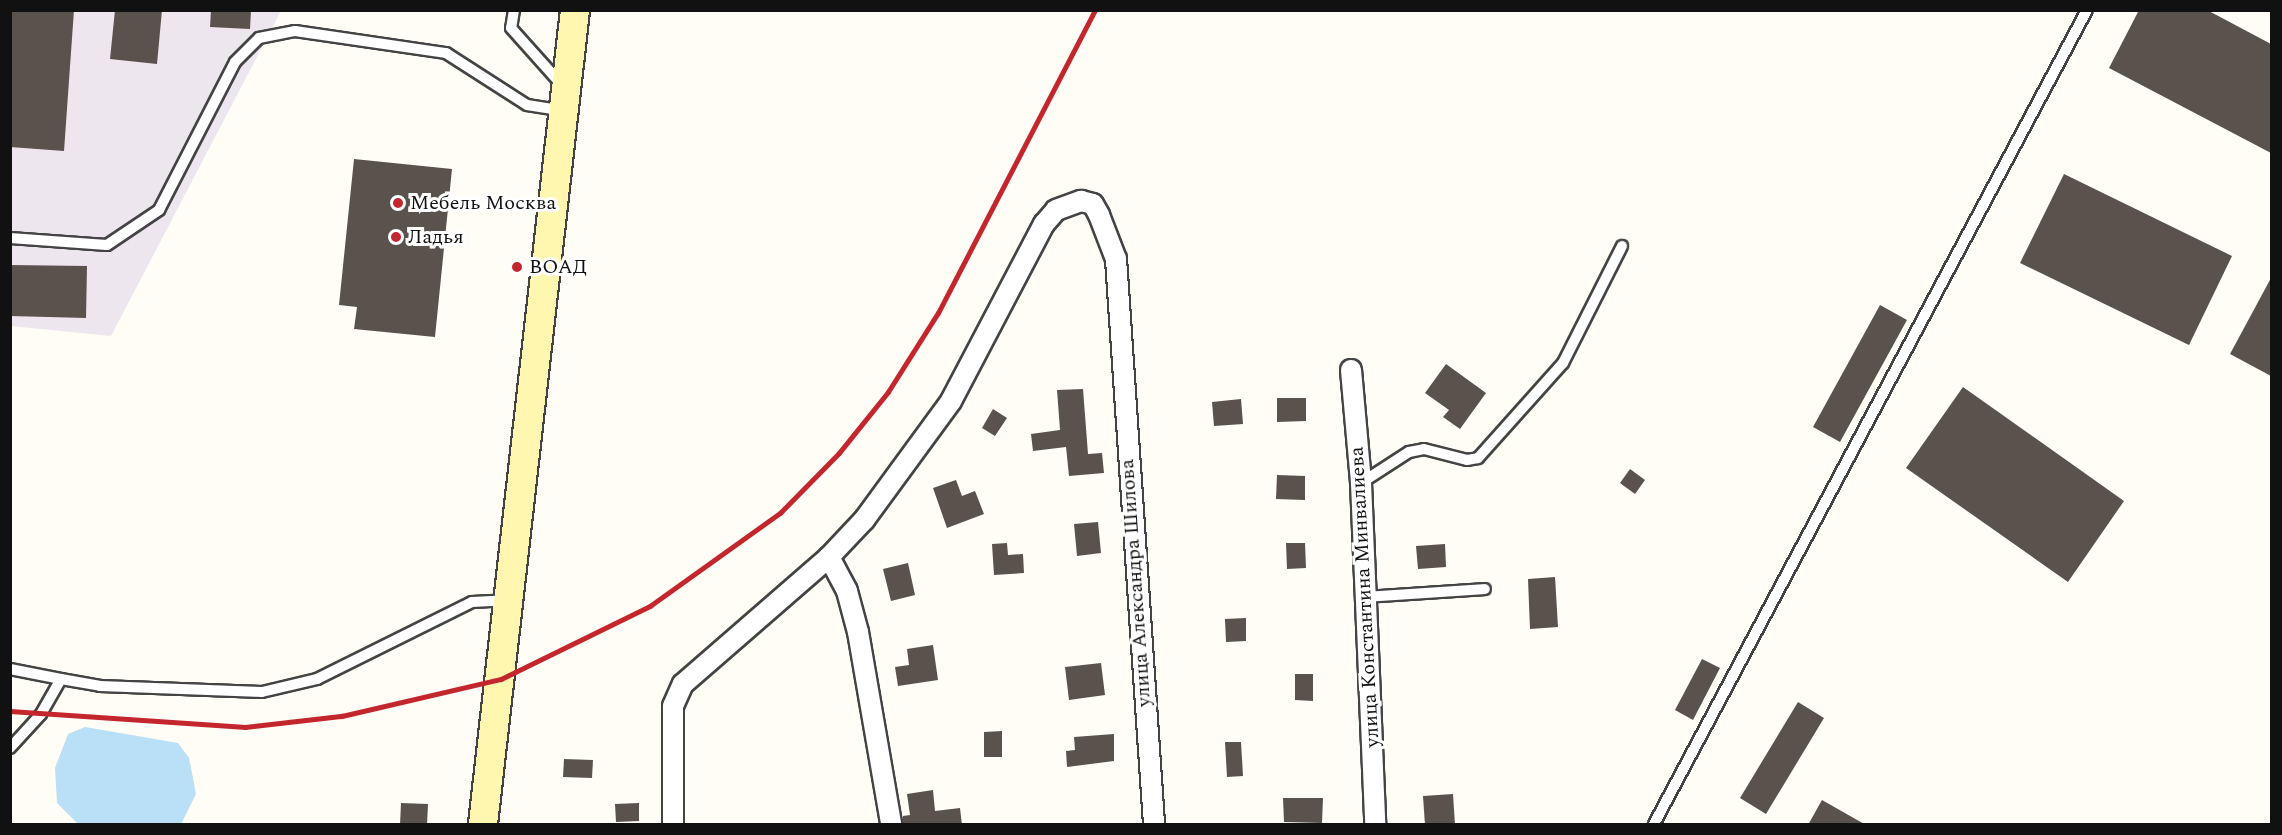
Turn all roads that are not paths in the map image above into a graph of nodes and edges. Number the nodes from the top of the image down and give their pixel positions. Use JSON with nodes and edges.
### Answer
{"nodes":[{"id":1,"x":514,"y":10,"type":"edge"},
{"id":2,"x":575,"y":10,"type":"edge"},
{"id":3,"x":2087,"y":10,"type":"edge"},
{"id":4,"x":565,"y":100,"type":"junction"},
{"id":5,"x":10,"y":238,"type":"edge"},
{"id":6,"x":1622,"y":246,"type":"dead end"},
{"id":7,"x":1351,"y":370,"type":"dead end"},
{"id":8,"x":1361,"y":483,"type":"junction"},
{"id":9,"x":829,"y":557,"type":"junction"},
{"id":10,"x":1485,"y":589,"type":"dead end"},
{"id":11,"x":1366,"y":597,"type":"junction"},
{"id":12,"x":509,"y":600,"type":"junction"},
{"id":13,"x":10,"y":669,"type":"edge"},
{"id":14,"x":61,"y":679,"type":"junction"},
{"id":15,"x":10,"y":748,"type":"edge"},
{"id":16,"x":483,"y":825,"type":"edge"},
{"id":17,"x":673,"y":825,"type":"edge"},
{"id":18,"x":891,"y":825,"type":"edge"},
{"id":19,"x":1154,"y":825,"type":"edge"},
{"id":20,"x":1375,"y":825,"type":"edge"},
{"id":21,"x":1654,"y":825,"type":"edge"}],
"edges":[{"from":1,"to":4,"type":"lane"},
{"from":2,"to":4,"type":"main road"},
{"from":3,"to":21,"type":"lane"},
{"from":4,"to":5,"type":"lane"},
{"from":4,"to":12,"type":"main road"},
{"from":6,"to":8,"type":"lane"},
{"from":7,"to":8,"type":"street","name":"улица Константина Минвалиева"},
{"from":8,"to":11,"type":"street","name":"улица Константина Минвалиева"},
{"from":9,"to":17,"type":"street"},
{"from":9,"to":18,"type":"street"},
{"from":9,"to":19,"type":"street","name":"улица Александра Шилова"},
{"from":10,"to":11,"type":"lane"},
{"from":11,"to":20,"type":"street","name":"улица Константина Минвалиева"},
{"from":12,"to":14,"type":"lane"},
{"from":12,"to":16,"type":"main road"},
{"from":13,"to":14,"type":"lane"},
{"from":14,"to":15,"type":"lane"}]}
